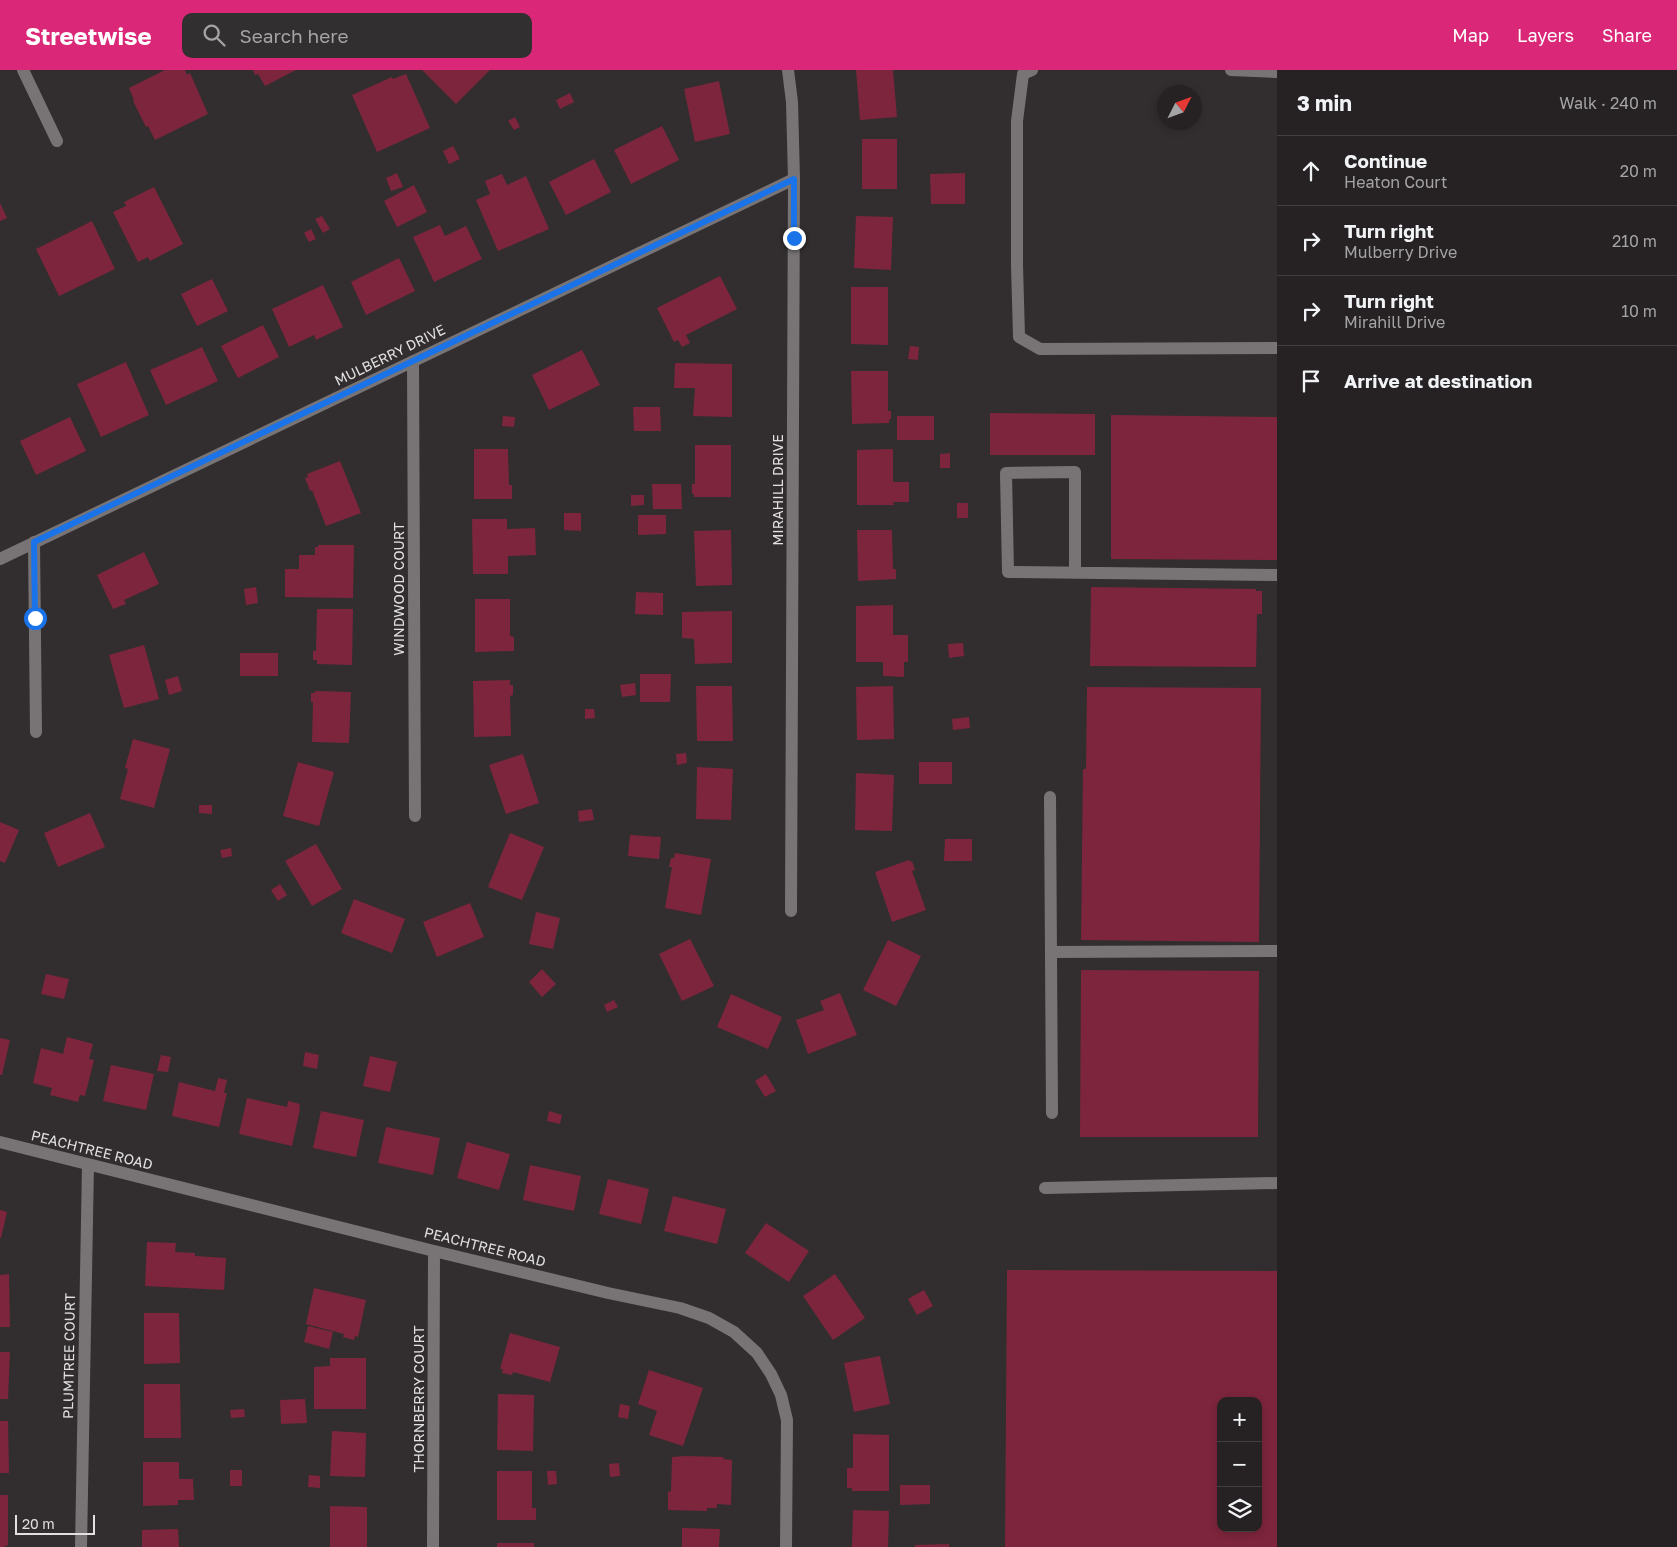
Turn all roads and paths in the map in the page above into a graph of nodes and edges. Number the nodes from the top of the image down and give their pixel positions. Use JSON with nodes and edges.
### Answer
{"nodes":[{"id":1,"x":22,"y":70,"type":"edge"},
{"id":2,"x":788,"y":70,"type":"edge"},
{"id":3,"x":1032,"y":70,"type":"edge"},
{"id":4,"x":1231,"y":70,"type":"edge"},
{"id":5,"x":1277,"y":72,"type":"edge"},
{"id":6,"x":57,"y":140,"type":"dead end"},
{"id":7,"x":794,"y":179,"type":"junction"},
{"id":8,"x":1277,"y":348,"type":"edge"},
{"id":9,"x":413,"y":361,"type":"junction"},
{"id":10,"x":34,"y":542,"type":"junction"},
{"id":11,"x":0,"y":559,"type":"edge"},
{"id":12,"x":1075,"y":573,"type":"junction"},
{"id":13,"x":1277,"y":575,"type":"edge"},
{"id":14,"x":36,"y":732,"type":"dead end"},
{"id":15,"x":1050,"y":798,"type":"dead end"},
{"id":16,"x":415,"y":816,"type":"dead end"},
{"id":17,"x":791,"y":911,"type":"dead end"},
{"id":18,"x":1277,"y":951,"type":"edge"},
{"id":19,"x":1051,"y":952,"type":"junction"},
{"id":20,"x":1052,"y":1113,"type":"dead end"},
{"id":21,"x":0,"y":1142,"type":"edge"},
{"id":22,"x":88,"y":1165,"type":"junction"},
{"id":23,"x":1277,"y":1183,"type":"edge"},
{"id":24,"x":1044,"y":1188,"type":"dead end"},
{"id":25,"x":434,"y":1251,"type":"junction"},
{"id":26,"x":81,"y":1547,"type":"edge"},
{"id":27,"x":433,"y":1547,"type":"edge"},
{"id":28,"x":786,"y":1547,"type":"edge"}],
"edges":[{"from":1,"to":6,"type":"street"},
{"from":2,"to":7,"type":"street","name":"MIRAHILL DRIVE"},
{"from":3,"to":8,"type":"street"},
{"from":4,"to":5,"type":"street"},
{"from":7,"to":9,"type":"street","name":"MULBERRY DRIVE"},
{"from":7,"to":17,"type":"street","name":"MIRAHILL DRIVE"},
{"from":9,"to":10,"type":"street","name":"MULBERRY DRIVE"},
{"from":9,"to":16,"type":"street","name":"WINDWOOD COURT"},
{"from":10,"to":11,"type":"street","name":"MULBERRY DRIVE"},
{"from":10,"to":14,"type":"street"},
{"from":12,"to":12,"type":"street"},
{"from":12,"to":13,"type":"street"},
{"from":15,"to":19,"type":"street"},
{"from":18,"to":19,"type":"street"},
{"from":19,"to":20,"type":"street"},
{"from":21,"to":22,"type":"street","name":"PEACHTREE ROAD"},
{"from":22,"to":25,"type":"street","name":"PEACHTREE ROAD"},
{"from":22,"to":26,"type":"street","name":"PLUMTREE COURT"},
{"from":23,"to":24,"type":"street"},
{"from":25,"to":27,"type":"street","name":"THORNBERRY COURT"},
{"from":25,"to":28,"type":"street","name":"PEACHTREE ROAD"}]}
